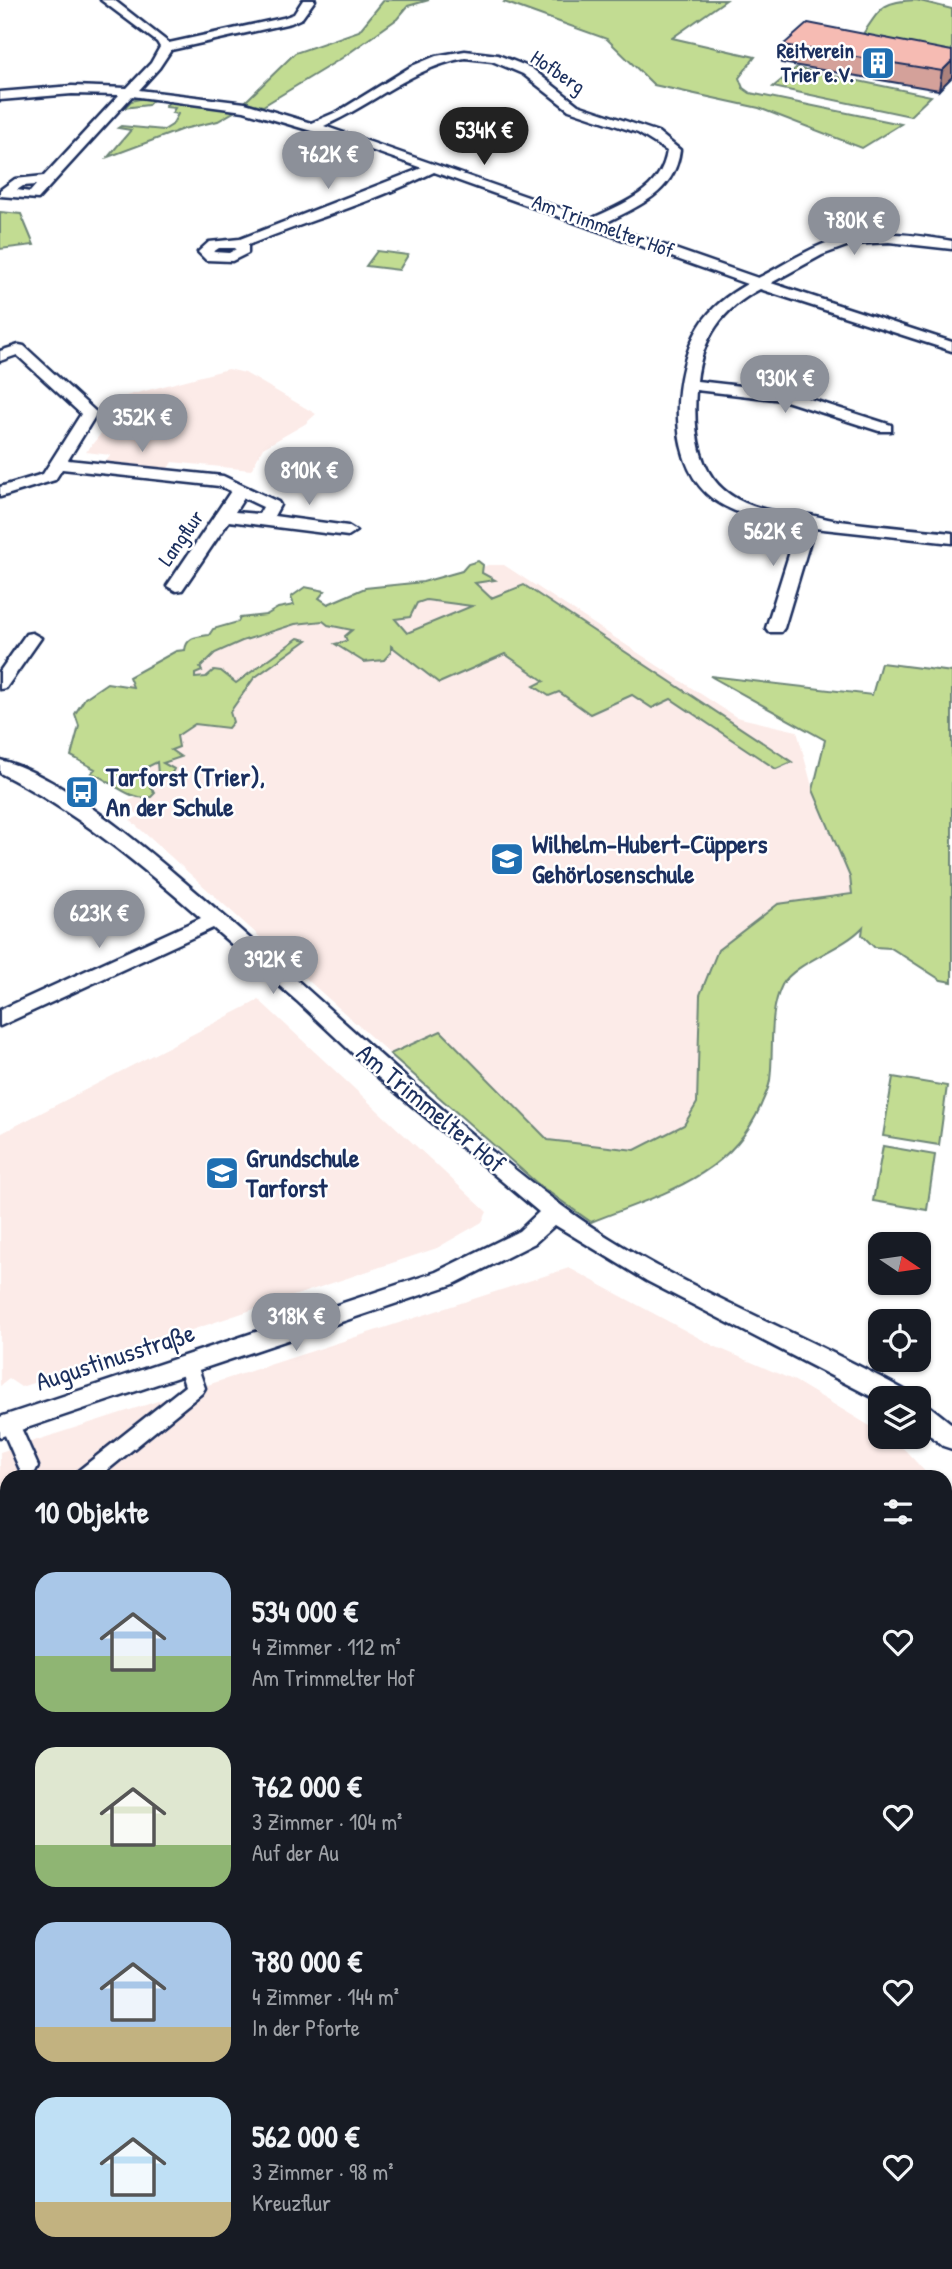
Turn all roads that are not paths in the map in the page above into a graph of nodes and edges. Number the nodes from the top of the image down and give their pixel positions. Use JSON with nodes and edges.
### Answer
{"nodes":[{"id":1,"x":107,"y":0,"type":"edge"},
{"id":2,"x":127,"y":0,"type":"edge"},
{"id":3,"x":309,"y":0,"type":"edge"},
{"id":4,"x":189,"y":42,"type":"junction"},
{"id":5,"x":166,"y":47,"type":"junction"},
{"id":6,"x":128,"y":92,"type":"junction"},
{"id":7,"x":0,"y":96,"type":"edge"},
{"id":8,"x":314,"y":126,"type":"junction"},
{"id":9,"x":432,"y":168,"type":"junction"},
{"id":10,"x":48,"y":180,"type":"dead end"},
{"id":11,"x":594,"y":223,"type":"junction"},
{"id":12,"x":241,"y":244,"type":"dead end"},
{"id":13,"x":952,"y":245,"type":"edge"},
{"id":14,"x":760,"y":284,"type":"junction"},
{"id":15,"x":952,"y":347,"type":"edge"},
{"id":16,"x":0,"y":356,"type":"edge"},
{"id":17,"x":0,"y":368,"type":"edge"},
{"id":18,"x":42,"y":368,"type":"junction"},
{"id":19,"x":689,"y":385,"type":"junction"},
{"id":20,"x":885,"y":428,"type":"dead end"},
{"id":21,"x":58,"y":464,"type":"junction"},
{"id":22,"x":241,"y":489,"type":"junction"},
{"id":23,"x":0,"y":492,"type":"edge"},
{"id":24,"x":224,"y":516,"type":"junction"},
{"id":25,"x":264,"y":520,"type":"junction"},
{"id":26,"x":808,"y":520,"type":"junction"},
{"id":27,"x":348,"y":531,"type":"dead end"},
{"id":28,"x":952,"y":538,"type":"edge"},
{"id":29,"x":176,"y":586,"type":"dead end"},
{"id":30,"x":775,"y":628,"type":"dead end"},
{"id":31,"x":32,"y":638,"type":"dead end"},
{"id":32,"x":0,"y":684,"type":"edge"},
{"id":33,"x":0,"y":766,"type":"edge"},
{"id":34,"x":216,"y":919,"type":"junction"},
{"id":35,"x":0,"y":1019,"type":"edge"},
{"id":36,"x":554,"y":1212,"type":"junction"},
{"id":37,"x":188,"y":1364,"type":"junction"},
{"id":38,"x":876,"y":1386,"type":"edge"},
{"id":39,"x":931,"y":1422,"type":"edge"},
{"id":40,"x":7,"y":1430,"type":"edge"},
{"id":41,"x":952,"y":1439,"type":"edge"},
{"id":42,"x":28,"y":1466,"type":"dead end"},
{"id":43,"x":94,"y":1470,"type":"edge"}],
"edges":[{"from":1,"to":5,"type":"street"},
{"from":2,"to":4,"type":"street"},
{"from":3,"to":4,"type":"street"},
{"from":4,"to":5,"type":"street"},
{"from":5,"to":6,"type":"street"},
{"from":6,"to":7,"type":"street","name":"Am Trimmelter Hof"},
{"from":6,"to":8,"type":"street","name":"Am Trimmelter Hof"},
{"from":6,"to":10,"type":"street"},
{"from":8,"to":9,"type":"street","name":"Am Trimmelter Hof"},
{"from":8,"to":11,"type":"street","name":"Hofberg"},
{"from":9,"to":11,"type":"street","name":"Am Trimmelter Hof"},
{"from":9,"to":12,"type":"street"},
{"from":11,"to":14,"type":"street","name":"Am Trimmelter Hof"},
{"from":13,"to":14,"type":"street"},
{"from":14,"to":15,"type":"street","name":"Am Trimmelter Hof"},
{"from":14,"to":19,"type":"street"},
{"from":16,"to":18,"type":"street"},
{"from":17,"to":18,"type":"street"},
{"from":18,"to":21,"type":"street"},
{"from":19,"to":20,"type":"street"},
{"from":19,"to":26,"type":"street"},
{"from":21,"to":22,"type":"street","name":"Langflur"},
{"from":21,"to":23,"type":"street"},
{"from":22,"to":24,"type":"street","name":"Langflur"},
{"from":22,"to":25,"type":"street","name":"Langflur"},
{"from":24,"to":25,"type":"street","name":"Langflur"},
{"from":24,"to":29,"type":"street","name":"Langflur"},
{"from":25,"to":27,"type":"street","name":"Langflur"},
{"from":26,"to":28,"type":"street"},
{"from":26,"to":30,"type":"street"},
{"from":31,"to":32,"type":"street"},
{"from":33,"to":34,"type":"street","name":"Am Trimmelter Hof"},
{"from":34,"to":35,"type":"street"},
{"from":34,"to":36,"type":"street","name":"Am Trimmelter Hof"},
{"from":36,"to":37,"type":"street","name":"Augustinusstraße"},
{"from":36,"to":38,"type":"street","name":"Am Trimmelter Hof"},
{"from":37,"to":40,"type":"street","name":"Augustinusstraße"},
{"from":37,"to":43,"type":"street"},
{"from":39,"to":41,"type":"street"},
{"from":40,"to":42,"type":"street"}]}
